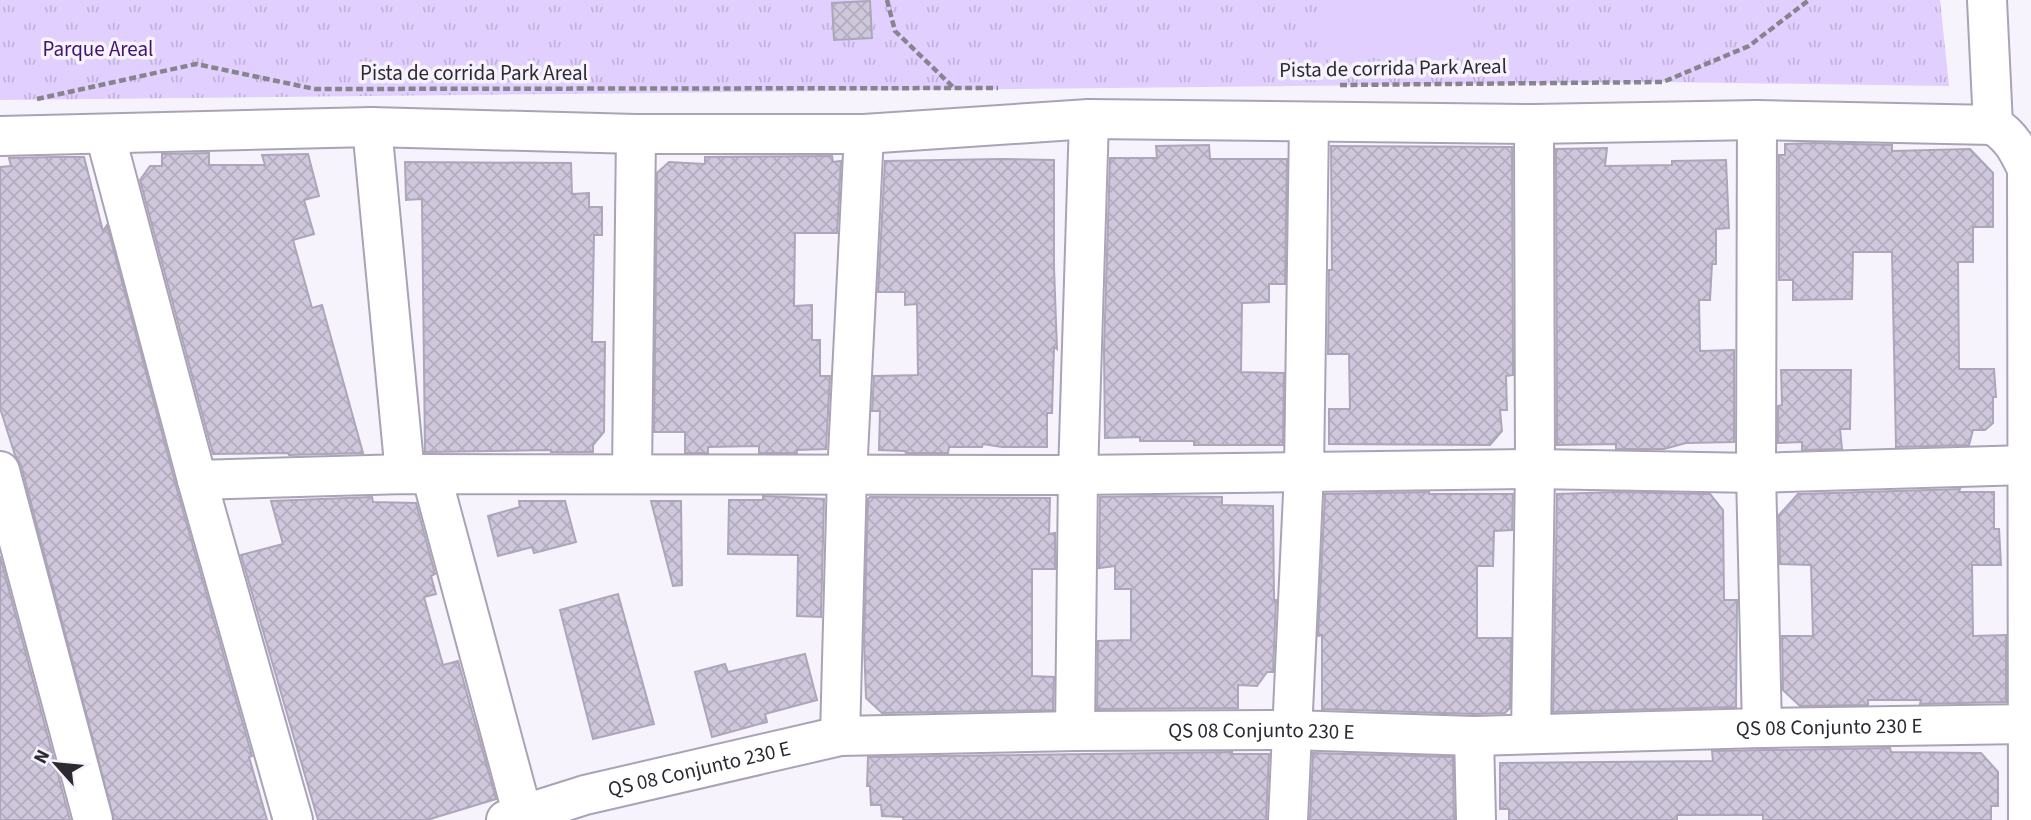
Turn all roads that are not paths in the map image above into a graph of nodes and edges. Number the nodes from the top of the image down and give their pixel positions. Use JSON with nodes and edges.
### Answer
{"nodes":[{"id":1,"x":1987,"y":0,"type":"edge"},
{"id":2,"x":1089,"y":118,"type":"junction"},
{"id":3,"x":1757,"y":120,"type":"junction"},
{"id":4,"x":1309,"y":122,"type":"junction"},
{"id":5,"x":1534,"y":124,"type":"junction"},
{"id":6,"x":1993,"y":125,"type":"junction"},
{"id":7,"x":372,"y":127,"type":"junction"},
{"id":8,"x":104,"y":134,"type":"junction"},
{"id":9,"x":636,"y":134,"type":"junction"},
{"id":10,"x":864,"y":134,"type":"junction"},
{"id":11,"x":0,"y":136,"type":"edge"},
{"id":12,"x":2029,"y":169,"type":"edge"},
{"id":13,"x":2027,"y":465,"type":"junction"},
{"id":14,"x":1535,"y":469,"type":"junction"},
{"id":15,"x":0,"y":471,"type":"edge"},
{"id":16,"x":1304,"y":472,"type":"junction"},
{"id":17,"x":632,"y":473,"type":"junction"},
{"id":18,"x":1756,"y":473,"type":"junction"},
{"id":19,"x":418,"y":474,"type":"junction"},
{"id":20,"x":847,"y":475,"type":"junction"},
{"id":21,"x":1078,"y":475,"type":"junction"},
{"id":22,"x":197,"y":480,"type":"junction"},
{"id":23,"x":2027,"y":724,"type":"junction"},
{"id":24,"x":1762,"y":728,"type":"junction"},
{"id":25,"x":1290,"y":730,"type":"junction"},
{"id":26,"x":1075,"y":731,"type":"junction"},
{"id":27,"x":1531,"y":734,"type":"junction"},
{"id":28,"x":840,"y":736,"type":"junction"},
{"id":29,"x":1474,"y":736,"type":"junction"},
{"id":30,"x":588,"y":807,"type":"edge"},
{"id":31,"x":515,"y":818,"type":"edge"},
{"id":32,"x":93,"y":820,"type":"edge"},
{"id":33,"x":293,"y":820,"type":"edge"},
{"id":34,"x":1287,"y":820,"type":"edge"},
{"id":35,"x":1476,"y":820,"type":"edge"},
{"id":36,"x":2028,"y":820,"type":"edge"}],
"edges":[{"from":1,"to":6,"type":"street"},
{"from":2,"to":4,"type":"street"},
{"from":2,"to":10,"type":"street"},
{"from":2,"to":21,"type":"street"},
{"from":3,"to":5,"type":"street"},
{"from":3,"to":6,"type":"street"},
{"from":3,"to":18,"type":"street"},
{"from":4,"to":5,"type":"street"},
{"from":4,"to":16,"type":"street"},
{"from":5,"to":14,"type":"street"},
{"from":6,"to":12,"type":"street"},
{"from":7,"to":8,"type":"street"},
{"from":7,"to":9,"type":"street"},
{"from":7,"to":19,"type":"street"},
{"from":8,"to":11,"type":"street"},
{"from":8,"to":22,"type":"street"},
{"from":9,"to":10,"type":"street"},
{"from":9,"to":17,"type":"street"},
{"from":10,"to":20,"type":"street"},
{"from":12,"to":13,"type":"street"},
{"from":13,"to":18,"type":"street"},
{"from":13,"to":23,"type":"street"},
{"from":14,"to":16,"type":"street"},
{"from":14,"to":18,"type":"street"},
{"from":14,"to":27,"type":"street"},
{"from":15,"to":32,"type":"street"},
{"from":16,"to":21,"type":"street"},
{"from":16,"to":25,"type":"street"},
{"from":17,"to":19,"type":"street"},
{"from":17,"to":20,"type":"street"},
{"from":18,"to":24,"type":"street"},
{"from":19,"to":22,"type":"street"},
{"from":19,"to":31,"type":"street"},
{"from":20,"to":21,"type":"street"},
{"from":20,"to":28,"type":"street"},
{"from":21,"to":26,"type":"street"},
{"from":22,"to":33,"type":"street"},
{"from":23,"to":24,"type":"street","name":"QS 08 Conjunto 230 E"},
{"from":23,"to":36,"type":"street"},
{"from":24,"to":27,"type":"street","name":"QS 08 Conjunto 230 E"},
{"from":25,"to":26,"type":"street","name":"QS 08 Conjunto 230 E"},
{"from":25,"to":29,"type":"street","name":"QS 08 Conjunto 230 E"},
{"from":25,"to":34,"type":"street"},
{"from":26,"to":28,"type":"street","name":"QS 08 Conjunto 230 E"},
{"from":27,"to":29,"type":"street","name":"QS 08 Conjunto 230 E"},
{"from":28,"to":30,"type":"street","name":"QS 08 Conjunto 230 E"},
{"from":29,"to":35,"type":"street"},
{"from":30,"to":31,"type":"street","name":"QS 08 Conjunto 230 E"}]}
